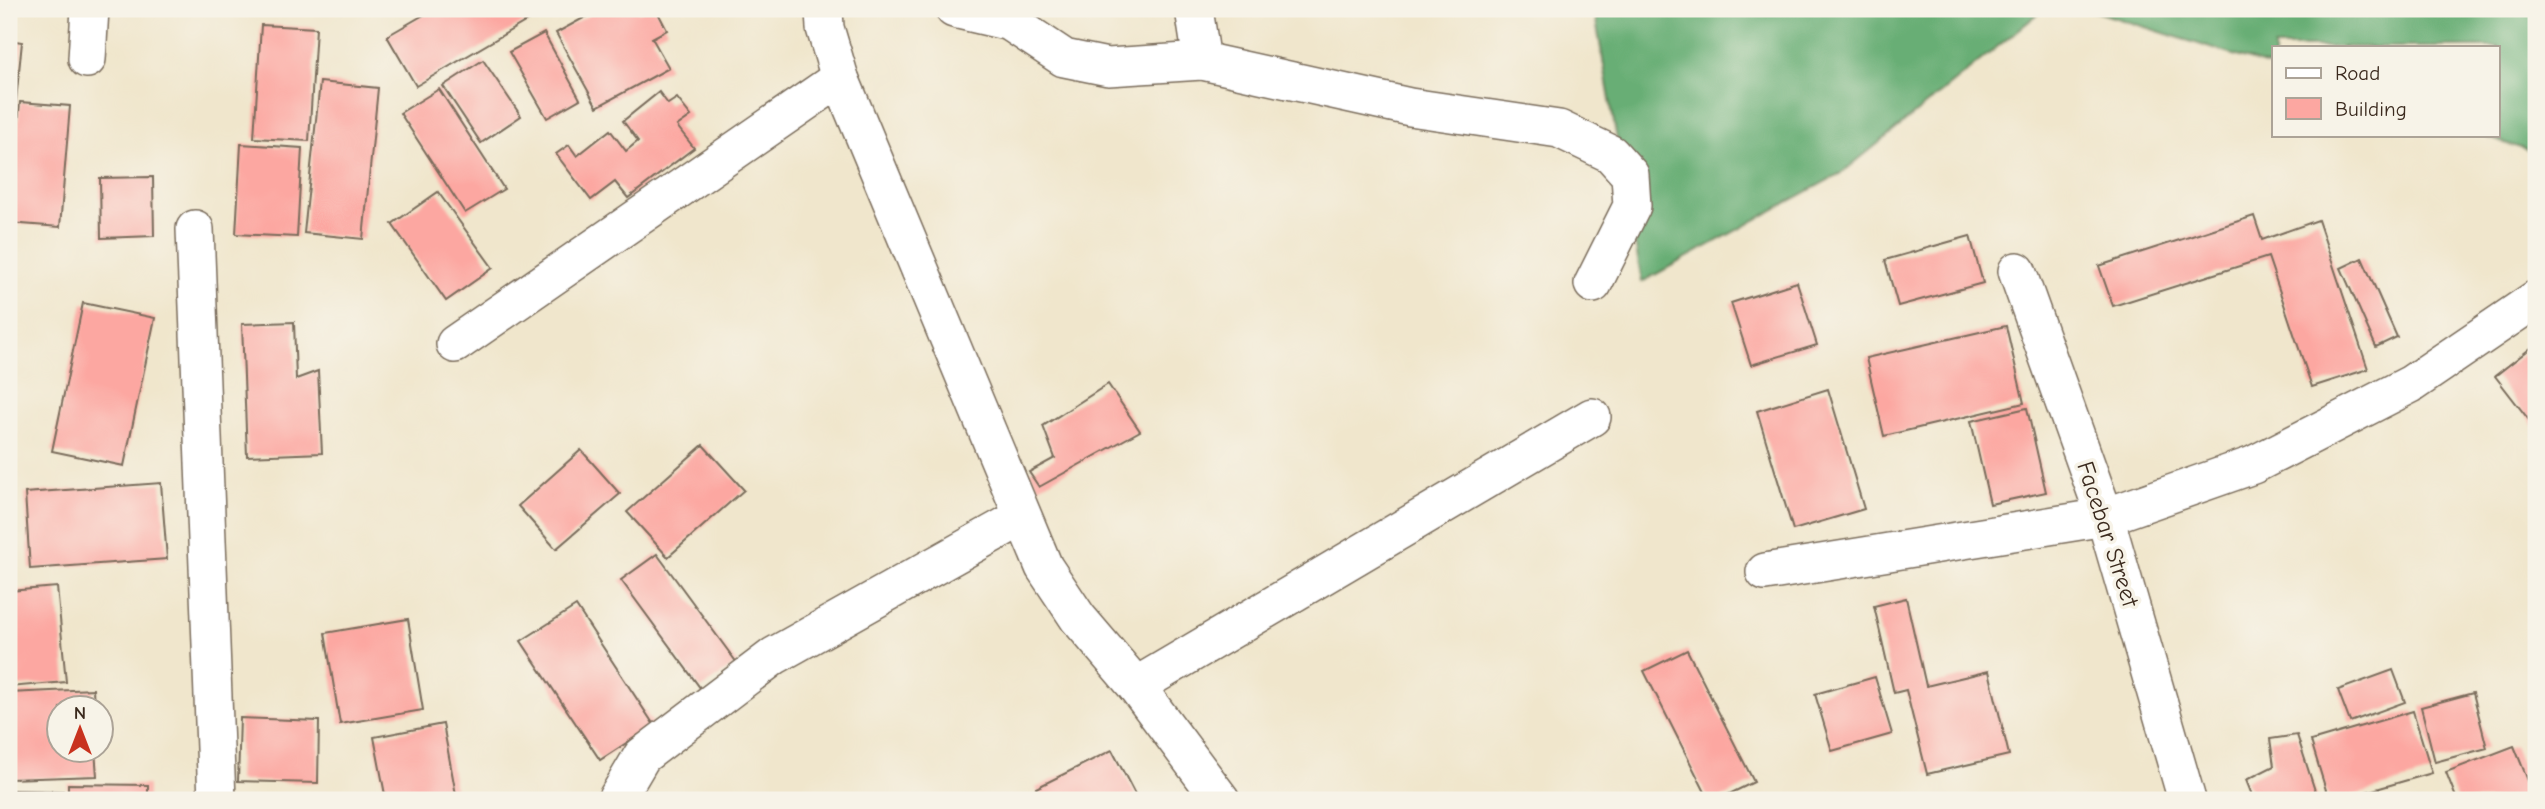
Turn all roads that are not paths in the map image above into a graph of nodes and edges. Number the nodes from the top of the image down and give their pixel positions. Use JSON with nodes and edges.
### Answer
{"nodes":[{"id":1,"x":90,"y":9,"type":"edge"},
{"id":2,"x":824,"y":9,"type":"edge"},
{"id":3,"x":954,"y":9,"type":"edge"},
{"id":4,"x":1194,"y":9,"type":"edge"},
{"id":5,"x":88,"y":59,"type":"dead end"},
{"id":6,"x":1202,"y":61,"type":"junction"},
{"id":7,"x":840,"y":78,"type":"junction"},
{"id":8,"x":195,"y":229,"type":"dead end"},
{"id":9,"x":2017,"y":271,"type":"dead end"},
{"id":10,"x":1593,"y":284,"type":"dead end"},
{"id":11,"x":2536,"y":299,"type":"edge"},
{"id":12,"x":456,"y":344,"type":"dead end"},
{"id":13,"x":1592,"y":417,"type":"dead end"},
{"id":14,"x":1022,"y":517,"type":"junction"},
{"id":15,"x":2105,"y":517,"type":"junction"},
{"id":16,"x":1765,"y":572,"type":"dead end"},
{"id":17,"x":1136,"y":686,"type":"junction"},
{"id":18,"x":217,"y":800,"type":"edge"},
{"id":19,"x":616,"y":800,"type":"edge"},
{"id":20,"x":1221,"y":800,"type":"edge"},
{"id":21,"x":2187,"y":800,"type":"edge"}],
"edges":[{"from":1,"to":5,"type":"street"},
{"from":2,"to":7,"type":"street"},
{"from":3,"to":6,"type":"street"},
{"from":4,"to":6,"type":"street"},
{"from":6,"to":10,"type":"street"},
{"from":7,"to":12,"type":"street"},
{"from":7,"to":14,"type":"street"},
{"from":8,"to":18,"type":"street"},
{"from":9,"to":15,"type":"street","name":"Facebar Street"},
{"from":11,"to":15,"type":"street"},
{"from":13,"to":17,"type":"street"},
{"from":14,"to":17,"type":"street"},
{"from":14,"to":19,"type":"street"},
{"from":15,"to":16,"type":"street"},
{"from":15,"to":21,"type":"street","name":"Facebar Street"},
{"from":17,"to":20,"type":"street"}]}
